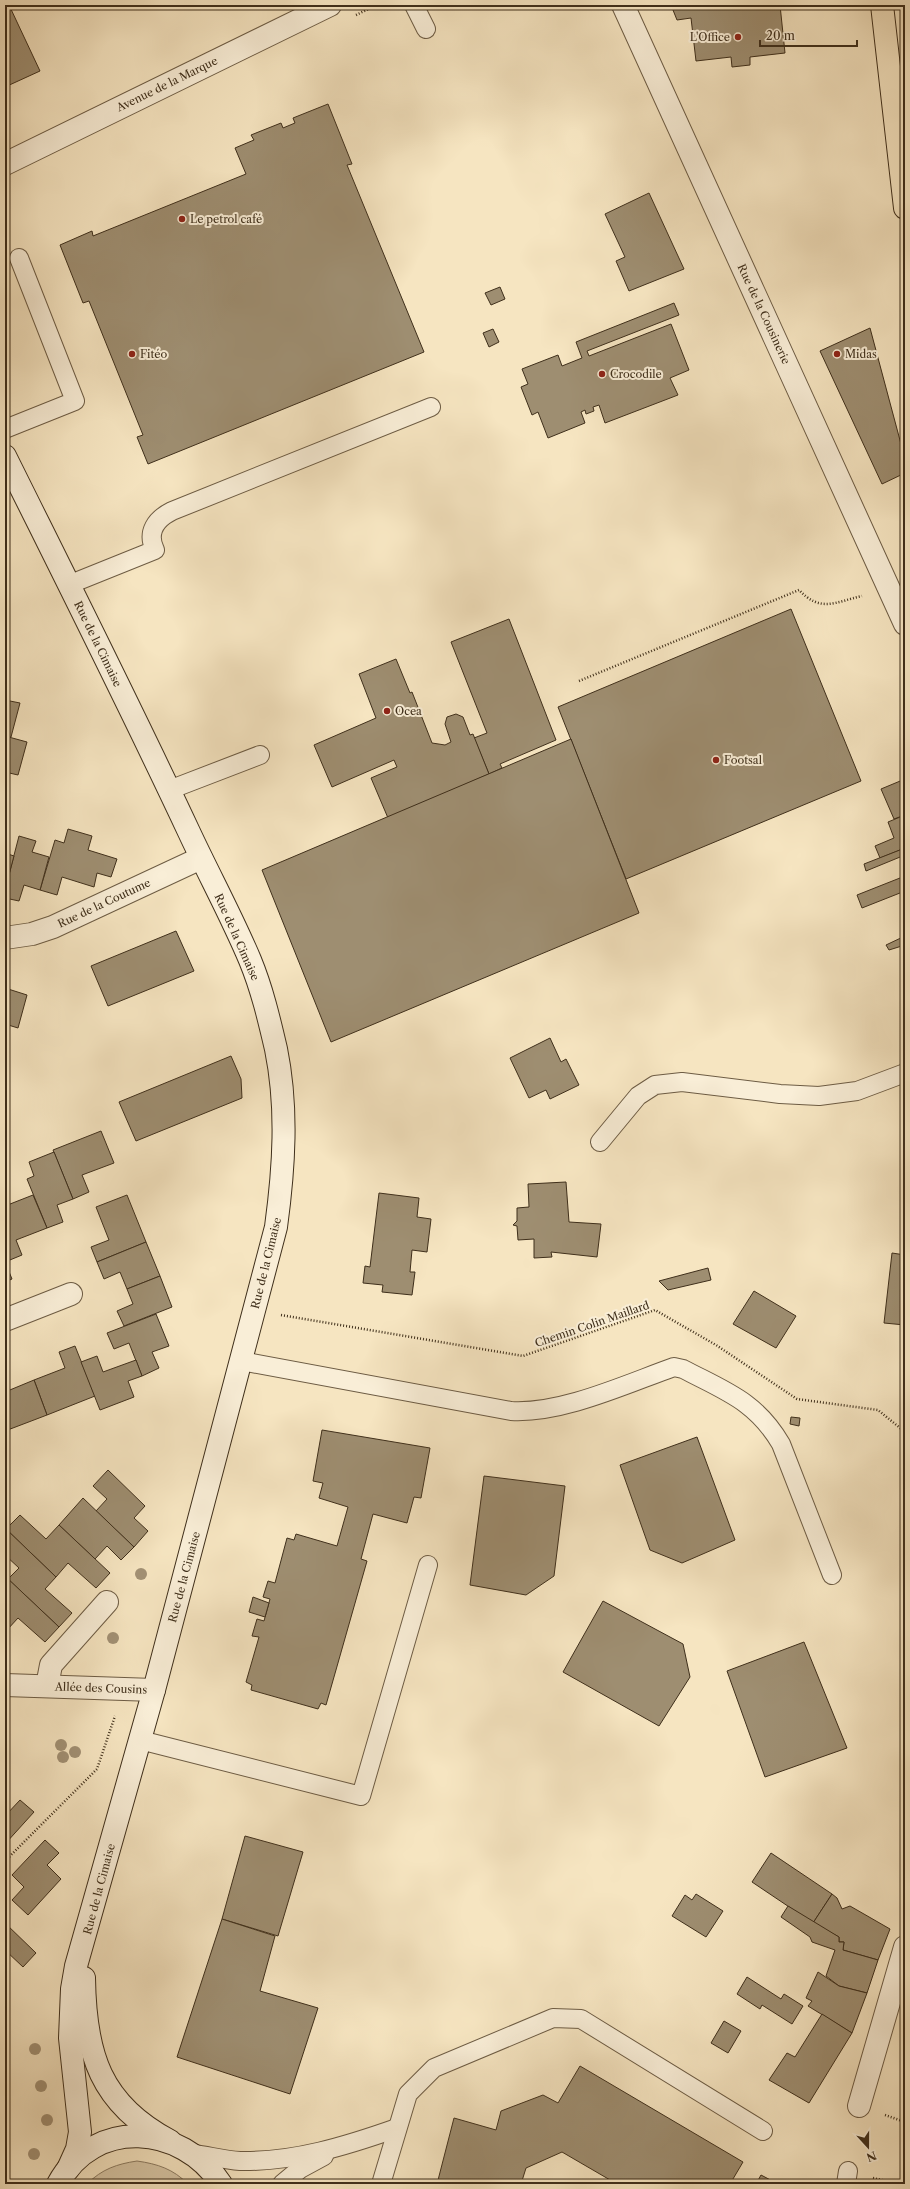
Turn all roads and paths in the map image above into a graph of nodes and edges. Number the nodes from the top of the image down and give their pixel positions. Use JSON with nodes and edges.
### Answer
{"nodes":[{"id":1,"x":330,"y":5,"type":"edge"},
{"id":2,"x":414,"y":5,"type":"edge"},
{"id":3,"x":623,"y":5,"type":"edge"},
{"id":4,"x":882,"y":5,"type":"edge"},
{"id":5,"x":426,"y":29,"type":"dead end"},
{"id":6,"x":5,"y":164,"type":"edge"},
{"id":7,"x":904,"y":196,"type":"edge"},
{"id":8,"x":19,"y":258,"type":"dead end"},
{"id":9,"x":431,"y":406,"type":"dead end"},
{"id":10,"x":5,"y":429,"type":"edge"},
{"id":11,"x":5,"y":456,"type":"edge"},
{"id":12,"x":68,"y":584,"type":"junction"},
{"id":13,"x":890,"y":589,"type":"junction"},
{"id":14,"x":905,"y":624,"type":"edge"},
{"id":15,"x":579,"y":681,"type":"dead end"},
{"id":16,"x":260,"y":755,"type":"dead end"},
{"id":17,"x":169,"y":790,"type":"junction"},
{"id":18,"x":201,"y":858,"type":"junction"},
{"id":19,"x":5,"y":938,"type":"edge"},
{"id":20,"x":905,"y":1073,"type":"edge"},
{"id":21,"x":600,"y":1142,"type":"dead end"},
{"id":22,"x":71,"y":1294,"type":"dead end"},
{"id":23,"x":254,"y":1310,"type":"junction"},
{"id":24,"x":5,"y":1320,"type":"edge"},
{"id":25,"x":240,"y":1361,"type":"junction"},
{"id":26,"x":905,"y":1432,"type":"edge"},
{"id":27,"x":428,"y":1565,"type":"dead end"},
{"id":28,"x":832,"y":1575,"type":"dead end"},
{"id":29,"x":108,"y":1602,"type":"dead end"},
{"id":30,"x":5,"y":1685,"type":"edge"},
{"id":31,"x":47,"y":1686,"type":"junction"},
{"id":32,"x":125,"y":1688,"type":"junction"},
{"id":33,"x":154,"y":1690,"type":"junction"},
{"id":34,"x":140,"y":1740,"type":"junction"},
{"id":35,"x":5,"y":1861,"type":"edge"},
{"id":36,"x":84,"y":1941,"type":"junction"},
{"id":37,"x":905,"y":1947,"type":"edge"},
{"id":38,"x":859,"y":2106,"type":"dead end"},
{"id":39,"x":397,"y":2128,"type":"junction"},
{"id":40,"x":763,"y":2132,"type":"dead end"},
{"id":41,"x":170,"y":2141,"type":"junction"},
{"id":42,"x":337,"y":2149,"type":"junction"},
{"id":43,"x":194,"y":2154,"type":"junction"},
{"id":44,"x":63,"y":2176,"type":"edge"},
{"id":45,"x":221,"y":2184,"type":"edge"},
{"id":46,"x":282,"y":2184,"type":"edge"},
{"id":47,"x":381,"y":2184,"type":"edge"}],
"edges":[{"from":1,"to":6,"type":"street","name":"Avenue de la Marque"},
{"from":2,"to":5,"type":"lane"},
{"from":3,"to":13,"type":"street","name":"Rue de la Cousinerie"},
{"from":4,"to":7,"type":"main road"},
{"from":8,"to":10,"type":"lane"},
{"from":9,"to":12,"type":"lane"},
{"from":11,"to":12,"type":"street","name":"Rue de la Cimaise"},
{"from":12,"to":17,"type":"street","name":"Rue de la Cimaise"},
{"from":13,"to":14,"type":"street","name":"Rue de la Cousinerie"},
{"from":13,"to":15,"type":"path"},
{"from":16,"to":17,"type":"lane"},
{"from":17,"to":18,"type":"street","name":"Rue de la Cimaise"},
{"from":18,"to":19,"type":"street","name":"Rue de la Coutume"},
{"from":18,"to":23,"type":"street","name":"Rue de la Cimaise"},
{"from":20,"to":21,"type":"lane"},
{"from":22,"to":24,"type":"street"},
{"from":23,"to":25,"type":"street","name":"Rue de la Cimaise"},
{"from":23,"to":26,"type":"path","name":"Chemin Colin Maillard"},
{"from":25,"to":28,"type":"lane"},
{"from":25,"to":33,"type":"street","name":"Rue de la Cimaise"},
{"from":27,"to":34,"type":"lane"},
{"from":29,"to":31,"type":"street","name":"Allée des Cousins"},
{"from":30,"to":31,"type":"street","name":"Allée des Cousins"},
{"from":31,"to":32,"type":"street","name":"Allée des Cousins"},
{"from":32,"to":33,"type":"street","name":"Allée des Cousins"},
{"from":32,"to":35,"type":"path"},
{"from":33,"to":34,"type":"street","name":"Rue de la Cimaise"},
{"from":34,"to":36,"type":"street","name":"Rue de la Cimaise"},
{"from":36,"to":41,"type":"street","name":"Rue de la Cimaise"},
{"from":36,"to":44,"type":"street","name":"Rue de la Cimaise"},
{"from":37,"to":38,"type":"street"},
{"from":39,"to":40,"type":"lane"},
{"from":39,"to":42,"type":"lane"},
{"from":39,"to":47,"type":"lane"},
{"from":41,"to":43,"type":"street","name":"Rue de la Cimaise"},
{"from":41,"to":44,"type":"street"},
{"from":42,"to":43,"type":"lane"},
{"from":42,"to":46,"type":"lane"},
{"from":43,"to":45,"type":"street","name":"Rue de la Cimaise"}]}
